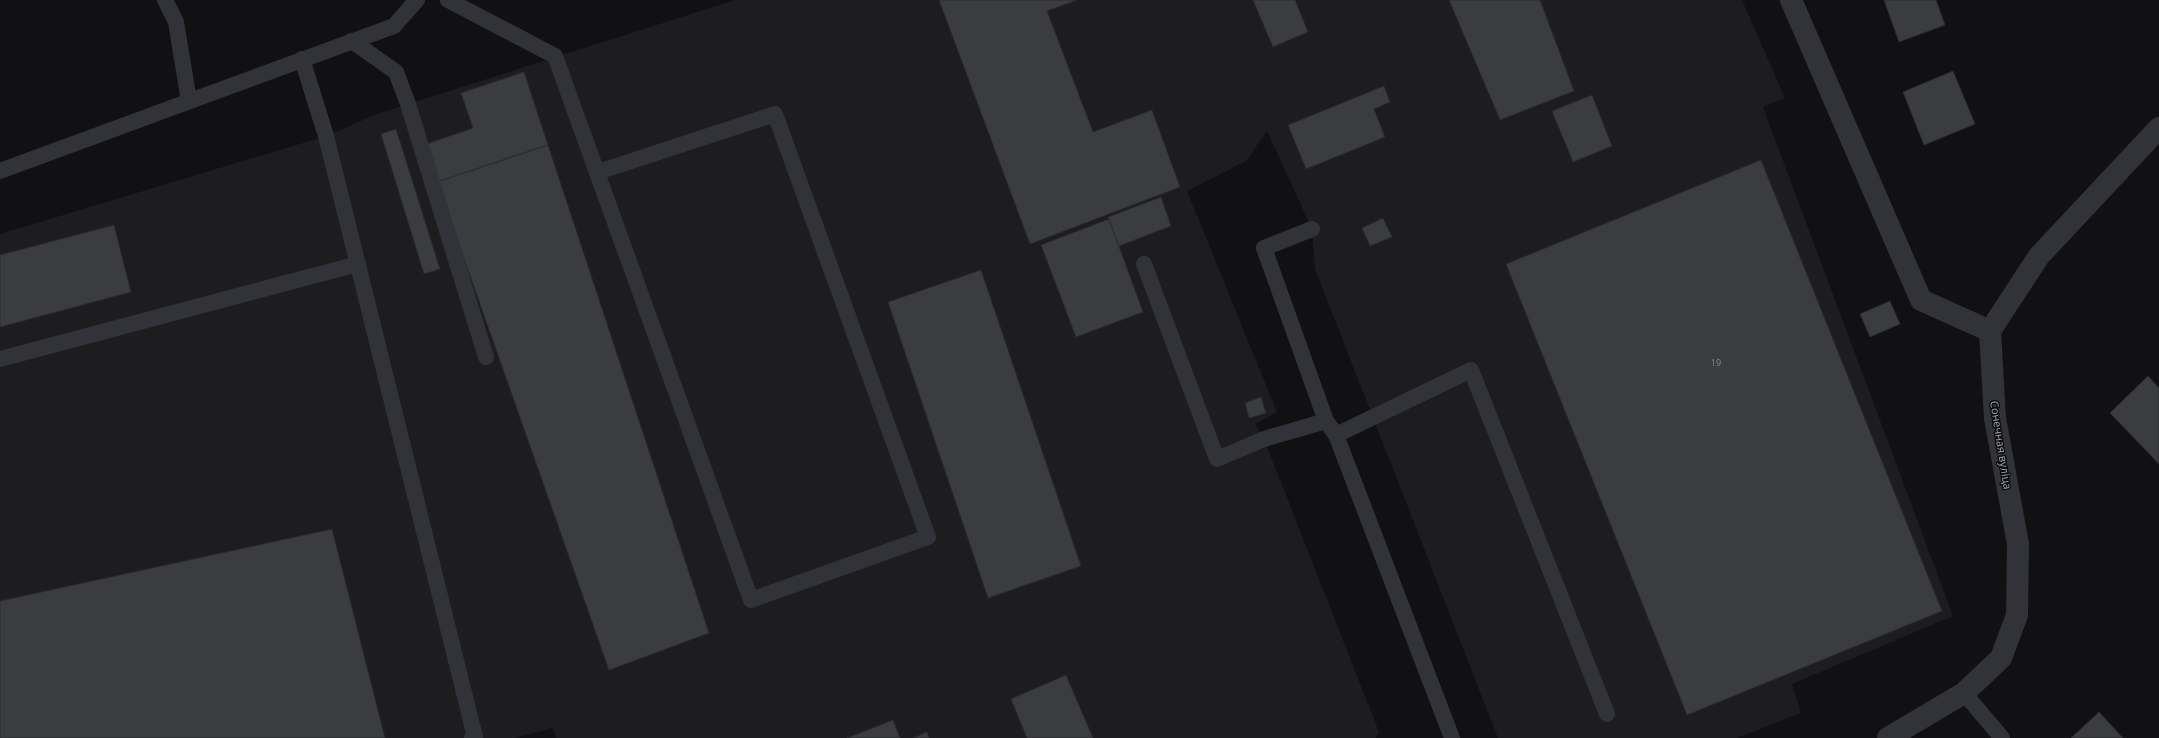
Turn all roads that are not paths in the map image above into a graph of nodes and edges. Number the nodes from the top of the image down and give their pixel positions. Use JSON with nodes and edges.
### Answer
{"nodes":[{"id":1,"x":165,"y":0,"type":"edge"},
{"id":2,"x":417,"y":0,"type":"edge"},
{"id":3,"x":448,"y":0,"type":"edge"},
{"id":4,"x":1791,"y":0,"type":"edge"},
{"id":5,"x":352,"y":41,"type":"junction"},
{"id":6,"x":302,"y":59,"type":"junction"},
{"id":7,"x":189,"y":101,"type":"junction"},
{"id":8,"x":2159,"y":128,"type":"edge"},
{"id":9,"x":0,"y":171,"type":"edge"},
{"id":10,"x":598,"y":172,"type":"junction"},
{"id":11,"x":1312,"y":229,"type":"dead end"},
{"id":12,"x":358,"y":264,"type":"junction"},
{"id":13,"x":1144,"y":264,"type":"dead end"},
{"id":14,"x":1990,"y":331,"type":"junction"},
{"id":15,"x":486,"y":357,"type":"dead end"},
{"id":16,"x":0,"y":359,"type":"edge"},
{"id":17,"x":1326,"y":421,"type":"junction"},
{"id":18,"x":1336,"y":435,"type":"junction"},
{"id":19,"x":1964,"y":693,"type":"junction"},
{"id":20,"x":1607,"y":714,"type":"dead end"},
{"id":21,"x":472,"y":738,"type":"edge"},
{"id":22,"x":1452,"y":738,"type":"edge"},
{"id":23,"x":1888,"y":738,"type":"edge"},
{"id":24,"x":2002,"y":738,"type":"edge"}],
"edges":[{"from":1,"to":7,"type":"lane"},
{"from":2,"to":5,"type":"lane"},
{"from":3,"to":10,"type":"lane"},
{"from":4,"to":14,"type":"street"},
{"from":5,"to":6,"type":"lane"},
{"from":5,"to":15,"type":"lane"},
{"from":6,"to":7,"type":"lane"},
{"from":6,"to":12,"type":"lane"},
{"from":7,"to":9,"type":"lane"},
{"from":8,"to":14,"type":"street"},
{"from":10,"to":10,"type":"lane"},
{"from":11,"to":17,"type":"lane"},
{"from":12,"to":16,"type":"lane"},
{"from":12,"to":21,"type":"lane"},
{"from":13,"to":17,"type":"lane"},
{"from":14,"to":19,"type":"street","name":"Сонечная вуліца"},
{"from":17,"to":18,"type":"lane"},
{"from":18,"to":20,"type":"lane"},
{"from":18,"to":22,"type":"lane"},
{"from":19,"to":23,"type":"street","name":"Сонечная вуліца"},
{"from":19,"to":24,"type":"lane"}]}
